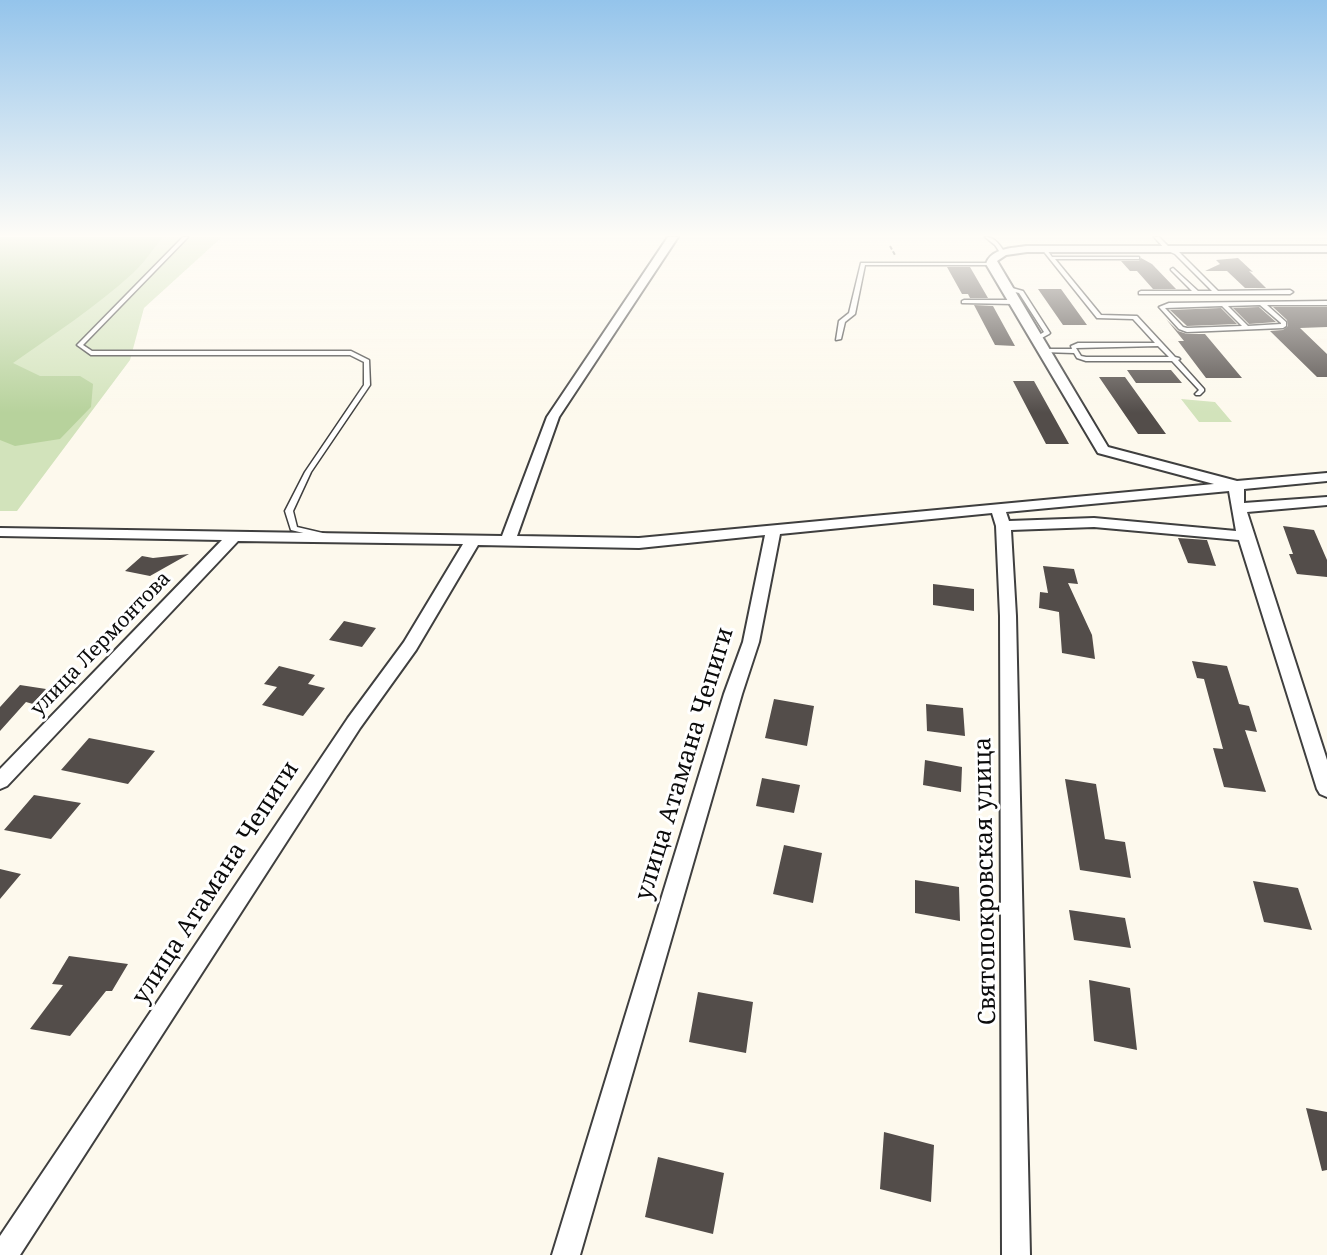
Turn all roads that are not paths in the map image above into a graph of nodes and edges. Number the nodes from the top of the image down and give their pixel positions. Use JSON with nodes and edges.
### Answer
{"nodes":[{"id":1,"x":129,"y":296,"type":"edge"},
{"id":2,"x":634,"y":296,"type":"edge"},
{"id":3,"x":856,"y":296,"type":"edge"},
{"id":4,"x":1010,"y":296,"type":"edge"},
{"id":5,"x":1023,"y":296,"type":"edge"},
{"id":6,"x":1081,"y":296,"type":"edge"},
{"id":7,"x":964,"y":302,"type":"dead end"},
{"id":8,"x":1014,"y":302,"type":"junction"},
{"id":9,"x":1223,"y":304,"type":"junction"},
{"id":10,"x":1262,"y":304,"type":"junction"},
{"id":11,"x":1326,"y":304,"type":"edge"},
{"id":12,"x":1247,"y":328,"type":"junction"},
{"id":13,"x":838,"y":339,"type":"dead end"},
{"id":14,"x":1036,"y":339,"type":"junction"},
{"id":15,"x":1157,"y":345,"type":"junction"},
{"id":16,"x":1044,"y":351,"type":"junction"},
{"id":17,"x":1076,"y":351,"type":"junction"},
{"id":18,"x":1177,"y":359,"type":"junction"},
{"id":19,"x":1198,"y":394,"type":"dead end"},
{"id":20,"x":1327,"y":477,"type":"edge"},
{"id":21,"x":1238,"y":486,"type":"junction"},
{"id":22,"x":1327,"y":501,"type":"edge"},
{"id":23,"x":1239,"y":508,"type":"junction"},
{"id":24,"x":1000,"y":517,"type":"junction"},
{"id":25,"x":774,"y":528,"type":"junction"},
{"id":26,"x":3,"y":534,"type":"edge"},
{"id":27,"x":1245,"y":536,"type":"junction"},
{"id":28,"x":233,"y":537,"type":"junction"},
{"id":29,"x":330,"y":537,"type":"junction"},
{"id":30,"x":507,"y":540,"type":"junction"},
{"id":31,"x":473,"y":541,"type":"junction"},
{"id":32,"x":0,"y":781,"type":"edge"},
{"id":33,"x":1327,"y":789,"type":"edge"},
{"id":34,"x":4,"y":1255,"type":"edge"},
{"id":35,"x":566,"y":1255,"type":"edge"},
{"id":36,"x":1016,"y":1255,"type":"edge"}],
"edges":[{"from":1,"to":29,"type":"lane"},
{"from":2,"to":30,"type":"street"},
{"from":3,"to":13,"type":"lane"},
{"from":4,"to":8,"type":"street"},
{"from":5,"to":14,"type":"lane"},
{"from":6,"to":15,"type":"lane"},
{"from":7,"to":8,"type":"lane"},
{"from":8,"to":14,"type":"street"},
{"from":9,"to":10,"type":"lane"},
{"from":9,"to":12,"type":"lane"},
{"from":9,"to":12,"type":"lane"},
{"from":10,"to":11,"type":"lane"},
{"from":10,"to":12,"type":"lane"},
{"from":14,"to":16,"type":"street"},
{"from":15,"to":17,"type":"lane"},
{"from":15,"to":18,"type":"lane"},
{"from":16,"to":17,"type":"lane"},
{"from":16,"to":21,"type":"street"},
{"from":17,"to":18,"type":"lane"},
{"from":18,"to":19,"type":"lane"},
{"from":20,"to":21,"type":"street"},
{"from":21,"to":23,"type":"street"},
{"from":21,"to":24,"type":"street"},
{"from":22,"to":23,"type":"street"},
{"from":23,"to":27,"type":"street"},
{"from":24,"to":25,"type":"street"},
{"from":24,"to":27,"type":"street"},
{"from":24,"to":36,"type":"street","name":"Святопокровская улица"},
{"from":25,"to":30,"type":"street"},
{"from":25,"to":35,"type":"street","name":"улица Атамана Чепиги"},
{"from":26,"to":28,"type":"street"},
{"from":27,"to":33,"type":"street"},
{"from":28,"to":29,"type":"street"},
{"from":28,"to":32,"type":"street","name":"улица Лермонтова"},
{"from":29,"to":31,"type":"street"},
{"from":30,"to":31,"type":"street"},
{"from":31,"to":34,"type":"street","name":"улица Атамана Чепиги"}]}
